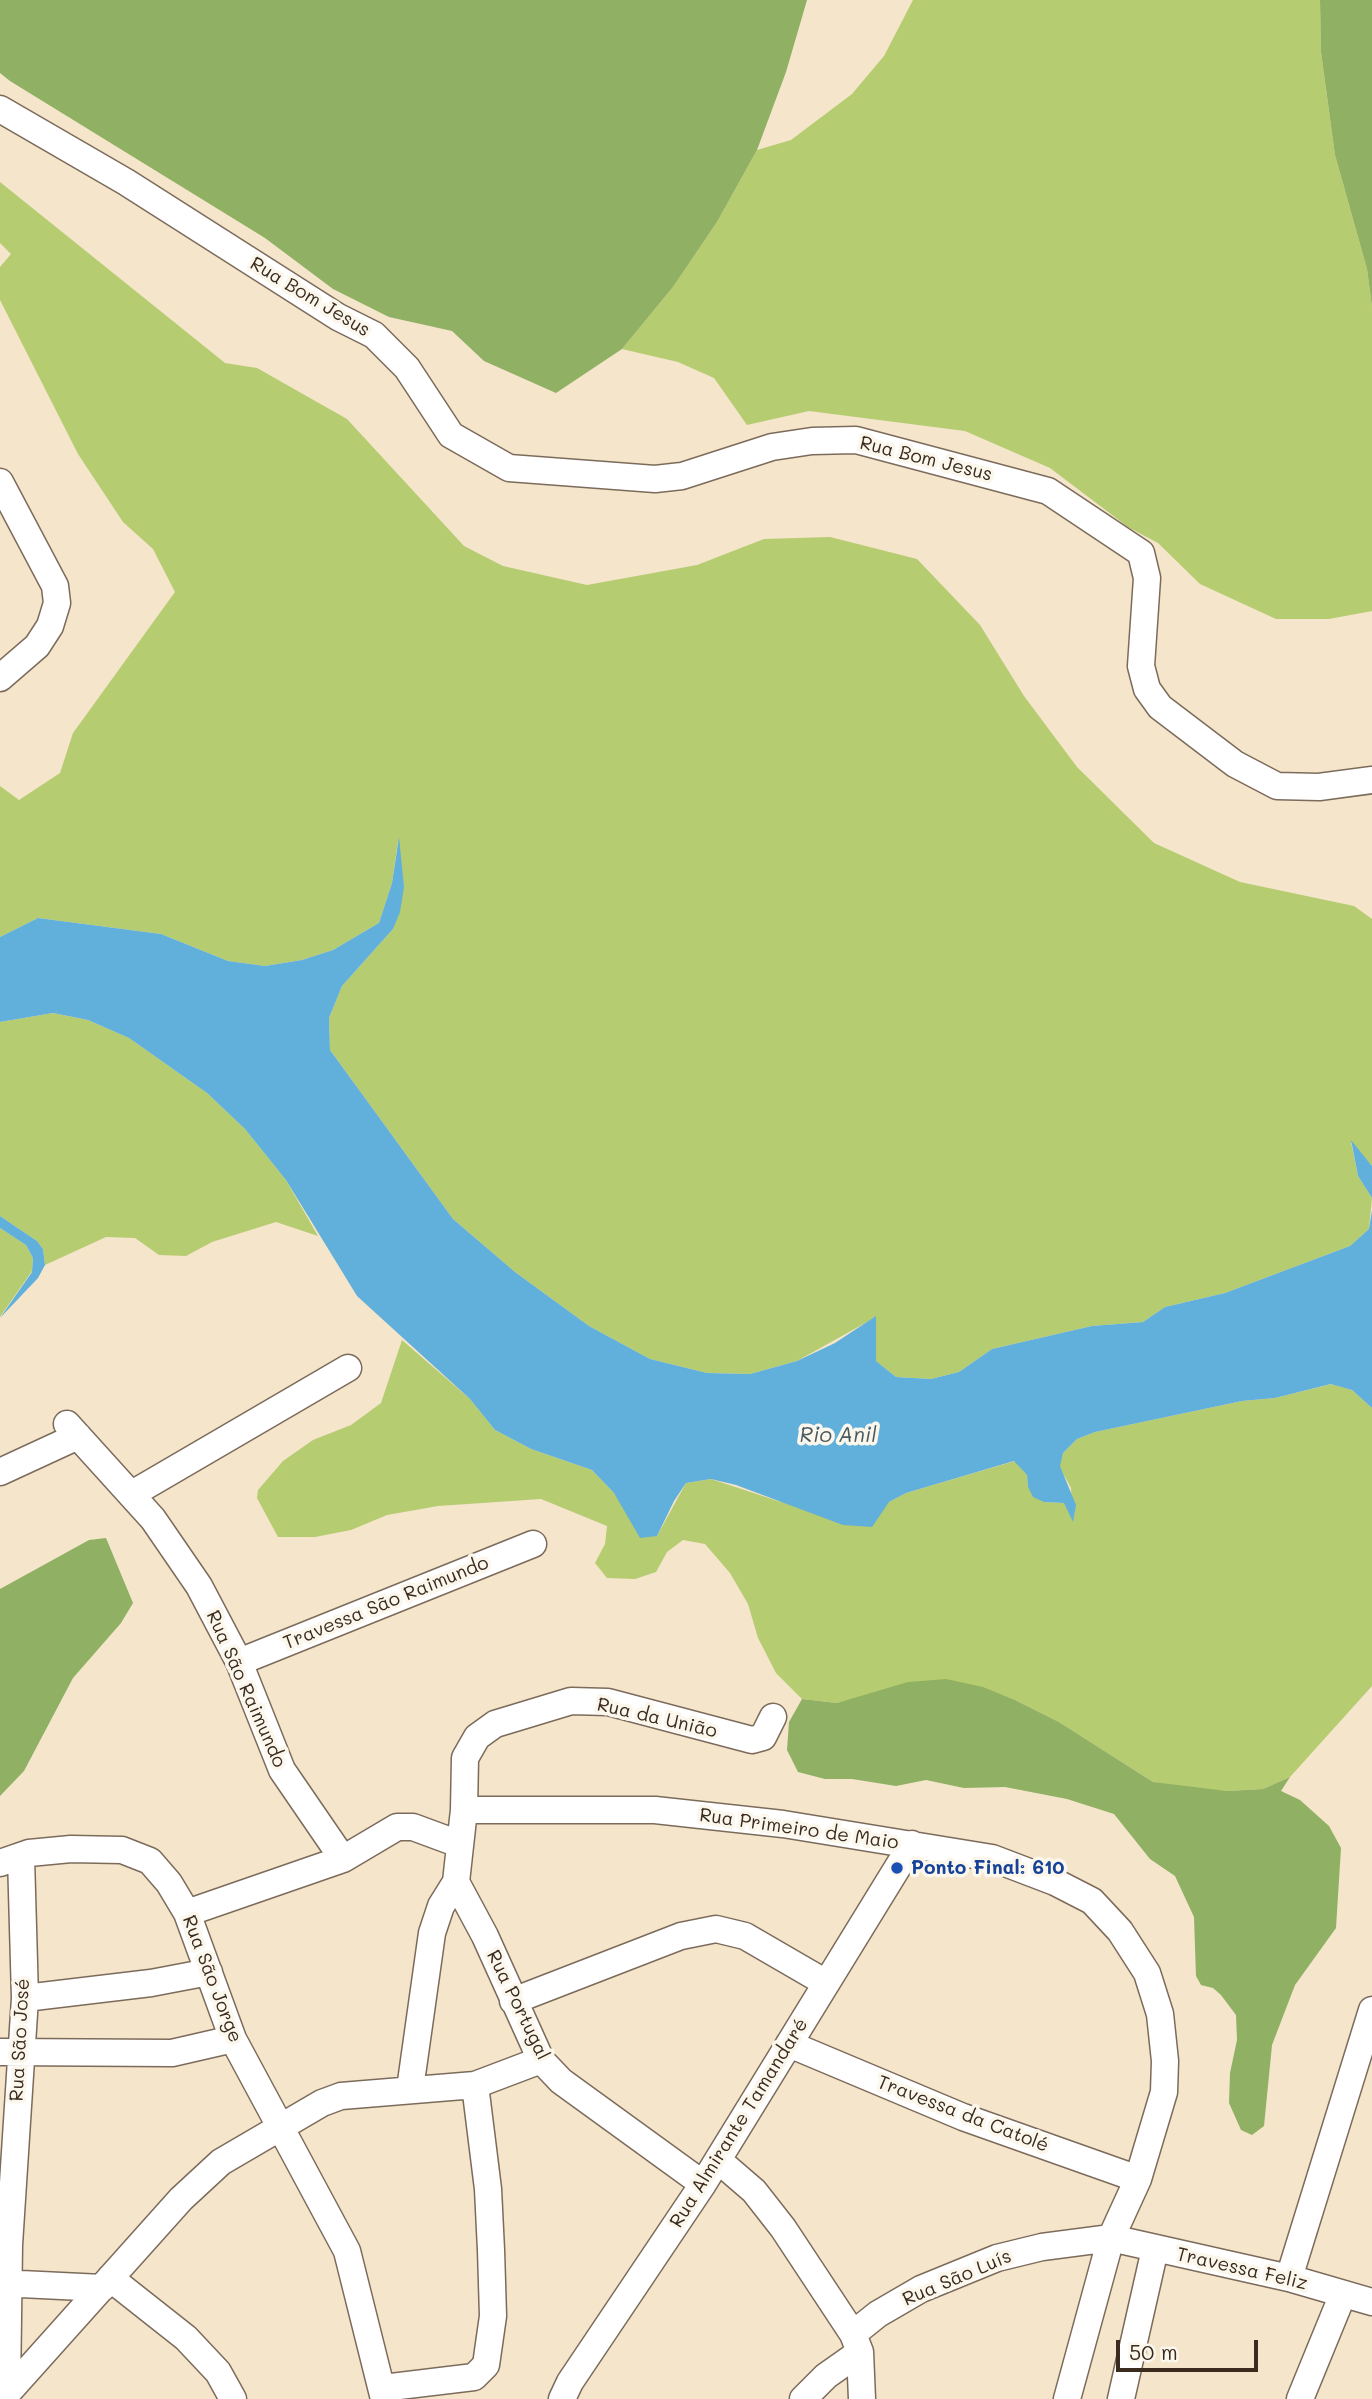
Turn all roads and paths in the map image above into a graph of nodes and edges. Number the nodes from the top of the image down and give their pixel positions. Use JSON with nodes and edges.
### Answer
{"nodes":[{"id":1,"x":0,"y":109,"type":"edge"},
{"id":2,"x":0,"y":482,"type":"edge"},
{"id":3,"x":0,"y":678,"type":"edge"},
{"id":4,"x":1372,"y":780,"type":"edge"},
{"id":5,"x":348,"y":1368,"type":"dead end"},
{"id":6,"x":0,"y":1472,"type":"edge"},
{"id":7,"x":132,"y":1494,"type":"junction"},
{"id":8,"x":533,"y":1544,"type":"dead end"},
{"id":9,"x":239,"y":1662,"type":"junction"},
{"id":10,"x":773,"y":1717,"type":"dead end"},
{"id":11,"x":464,"y":1810,"type":"junction"},
{"id":12,"x":459,"y":1844,"type":"junction"},
{"id":13,"x":912,"y":1844,"type":"junction"},
{"id":14,"x":343,"y":1859,"type":"junction"},
{"id":15,"x":10,"y":1860,"type":"edge"},
{"id":16,"x":456,"y":1882,"type":"junction"},
{"id":17,"x":187,"y":1913,"type":"junction"},
{"id":18,"x":209,"y":1972,"type":"junction"},
{"id":19,"x":826,"y":1983,"type":"junction"},
{"id":20,"x":25,"y":1998,"type":"junction"},
{"id":21,"x":513,"y":2001,"type":"junction"},
{"id":22,"x":1372,"y":2010,"type":"edge"},
{"id":23,"x":233,"y":2039,"type":"junction"},
{"id":24,"x":789,"y":2044,"type":"junction"},
{"id":25,"x":10,"y":2052,"type":"edge"},
{"id":26,"x":541,"y":2060,"type":"junction"},
{"id":27,"x":475,"y":2085,"type":"junction"},
{"id":28,"x":410,"y":2089,"type":"junction"},
{"id":29,"x":282,"y":2125,"type":"junction"},
{"id":30,"x":718,"y":2160,"type":"junction"},
{"id":31,"x":1138,"y":2179,"type":"junction"},
{"id":32,"x":703,"y":2184,"type":"junction"},
{"id":33,"x":1111,"y":2238,"type":"junction"},
{"id":34,"x":1155,"y":2249,"type":"junction"},
{"id":35,"x":1289,"y":2278,"type":"junction"},
{"id":36,"x":4,"y":2283,"type":"edge"},
{"id":37,"x":106,"y":2283,"type":"junction"},
{"id":38,"x":1343,"y":2294,"type":"junction"},
{"id":39,"x":1372,"y":2302,"type":"edge"},
{"id":40,"x":856,"y":2343,"type":"junction"},
{"id":41,"x":384,"y":2393,"type":"edge"},
{"id":42,"x":8,"y":2394,"type":"edge"},
{"id":43,"x":233,"y":2399,"type":"edge"},
{"id":44,"x":562,"y":2399,"type":"edge"},
{"id":45,"x":803,"y":2399,"type":"edge"},
{"id":46,"x":862,"y":2399,"type":"edge"},
{"id":47,"x":1067,"y":2399,"type":"edge"},
{"id":48,"x":1121,"y":2399,"type":"edge"},
{"id":49,"x":1300,"y":2399,"type":"edge"}],
"edges":[{"from":1,"to":4,"type":"street","name":"Rua Bom Jesus"},
{"from":2,"to":3,"type":"street"},
{"from":5,"to":7,"type":"street"},
{"from":6,"to":7,"type":"street","name":"Rua São Raimundo"},
{"from":7,"to":9,"type":"street","name":"Rua São Raimundo"},
{"from":8,"to":9,"type":"street","name":"Travessa São Raimundo"},
{"from":9,"to":14,"type":"street","name":"Rua São Raimundo"},
{"from":10,"to":11,"type":"street","name":"Rua da União"},
{"from":11,"to":12,"type":"street"},
{"from":11,"to":13,"type":"street","name":"Rua Primeiro de Maio"},
{"from":12,"to":14,"type":"street"},
{"from":12,"to":16,"type":"street"},
{"from":13,"to":19,"type":"street","name":"Rua Almirante Tamandaré"},
{"from":13,"to":31,"type":"street","name":"Rua Primeiro de Maio"},
{"from":14,"to":17,"type":"street"},
{"from":15,"to":17,"type":"street","name":"Rua São Jorge"},
{"from":15,"to":20,"type":"street","name":"Rua São José"},
{"from":16,"to":21,"type":"street","name":"Rua Portugal"},
{"from":16,"to":28,"type":"street"},
{"from":17,"to":18,"type":"street","name":"Rua São Jorge"},
{"from":18,"to":20,"type":"street"},
{"from":18,"to":23,"type":"street","name":"Rua São Jorge"},
{"from":19,"to":21,"type":"street"},
{"from":19,"to":24,"type":"street","name":"Rua Almirante Tamandaré"},
{"from":20,"to":25,"type":"street","name":"Rua São José"},
{"from":21,"to":26,"type":"street","name":"Rua Portugal"},
{"from":22,"to":35,"type":"street"},
{"from":23,"to":25,"type":"street"},
{"from":23,"to":29,"type":"street","name":"Rua São Jorge"},
{"from":24,"to":30,"type":"street","name":"Rua Almirante Tamandaré"},
{"from":24,"to":31,"type":"street","name":"Travessa da Catolé"},
{"from":25,"to":36,"type":"street","name":"Rua São José"},
{"from":26,"to":27,"type":"street"},
{"from":26,"to":32,"type":"street","name":"Rua Portugal"},
{"from":27,"to":28,"type":"street"},
{"from":27,"to":41,"type":"street"},
{"from":28,"to":29,"type":"street"},
{"from":29,"to":37,"type":"street"},
{"from":29,"to":41,"type":"street","name":"Rua São Jorge"},
{"from":30,"to":32,"type":"street","name":"Rua Almirante Tamandaré"},
{"from":30,"to":40,"type":"street"},
{"from":31,"to":33,"type":"street","name":"Rua Primeiro de Maio"},
{"from":32,"to":44,"type":"street","name":"Rua Almirante Tamandaré"},
{"from":33,"to":34,"type":"street","name":"Travessa Feliz"},
{"from":33,"to":40,"type":"street","name":"Rua São Luís"},
{"from":33,"to":47,"type":"street","name":"Rua Primeiro de Maio"},
{"from":34,"to":35,"type":"street","name":"Travessa Feliz"},
{"from":34,"to":48,"type":"street"},
{"from":35,"to":38,"type":"street","name":"Travessa Feliz"},
{"from":36,"to":37,"type":"street"},
{"from":36,"to":42,"type":"street","name":"Rua São José"},
{"from":37,"to":42,"type":"street"},
{"from":37,"to":43,"type":"street"},
{"from":38,"to":39,"type":"street","name":"Travessa Feliz"},
{"from":38,"to":49,"type":"street"},
{"from":40,"to":45,"type":"street","name":"Rua São Luís"},
{"from":40,"to":46,"type":"street"}]}
